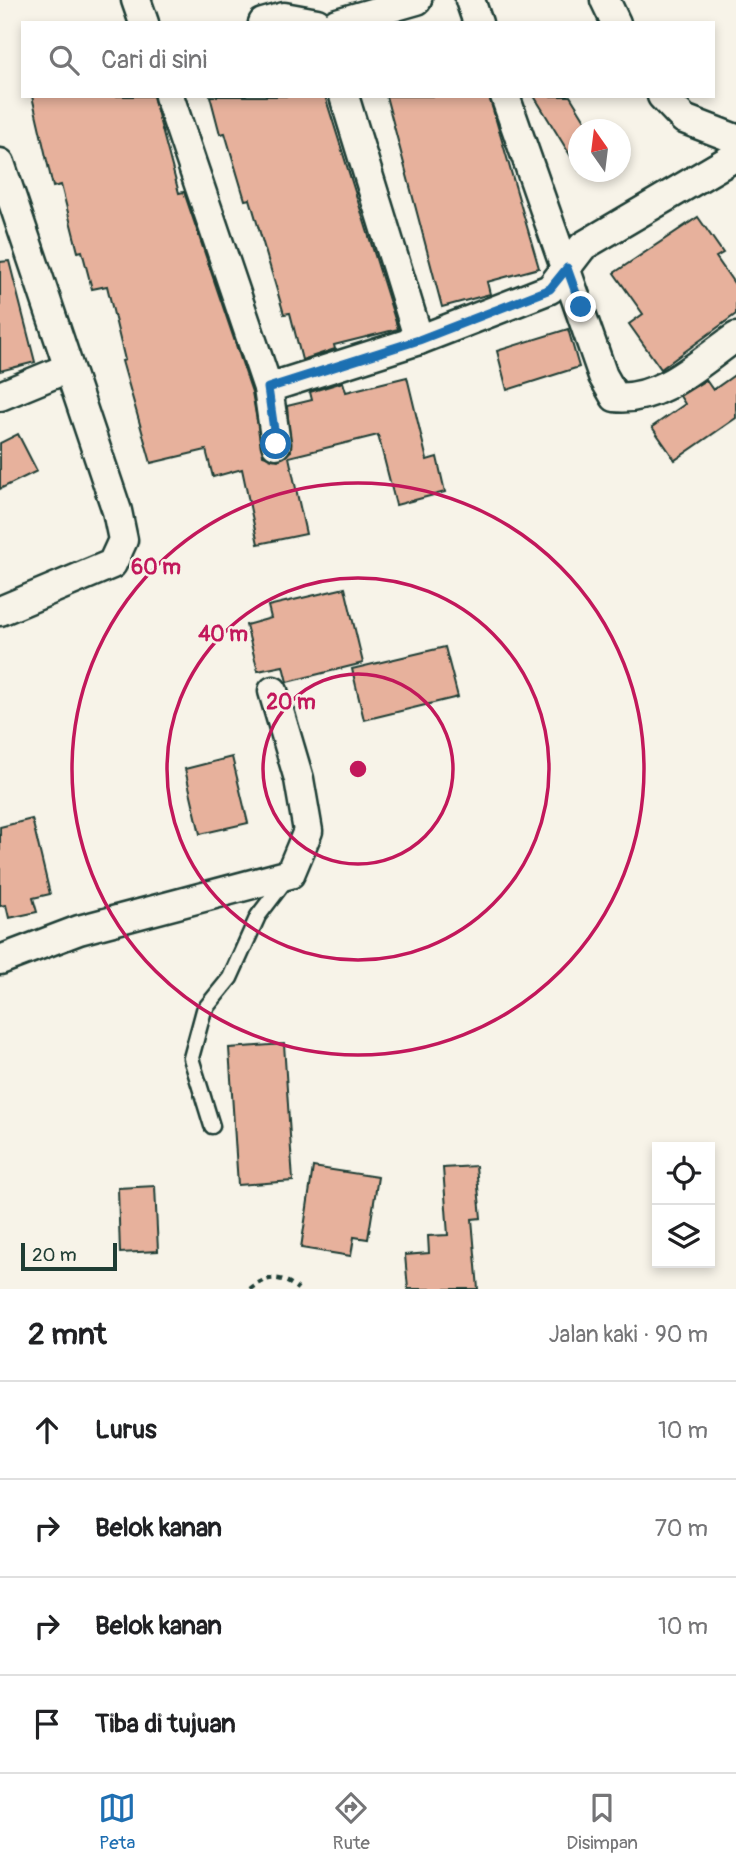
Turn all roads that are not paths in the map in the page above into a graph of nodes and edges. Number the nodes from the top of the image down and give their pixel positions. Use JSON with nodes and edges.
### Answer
{"nodes":[{"id":1,"x":136,"y":0,"type":"edge"},
{"id":2,"x":417,"y":0,"type":"edge"},
{"id":3,"x":470,"y":0,"type":"edge"},
{"id":4,"x":604,"y":0,"type":"edge"},
{"id":5,"x":143,"y":21,"type":"edge"},
{"id":6,"x":270,"y":21,"type":"edge"},
{"id":7,"x":306,"y":21,"type":"edge"},
{"id":8,"x":344,"y":21,"type":"edge"},
{"id":9,"x":477,"y":21,"type":"edge"},
{"id":10,"x":616,"y":21,"type":"edge"},
{"id":11,"x":170,"y":98,"type":"edge"},
{"id":12,"x":345,"y":98,"type":"edge"},
{"id":13,"x":506,"y":98,"type":"edge"},
{"id":14,"x":664,"y":98,"type":"edge"},
{"id":15,"x":736,"y":139,"type":"edge"},
{"id":16,"x":736,"y":156,"type":"edge"},
{"id":17,"x":0,"y":163,"type":"edge"},
{"id":18,"x":567,"y":268,"type":"junction"},
{"id":19,"x":736,"y":337,"type":"edge"},
{"id":20,"x":419,"y":340,"type":"junction"},
{"id":21,"x":68,"y":368,"type":"junction"},
{"id":22,"x":268,"y":388,"type":"junction"},
{"id":23,"x":0,"y":396,"type":"edge"},
{"id":24,"x":276,"y":444,"type":"dead end"},
{"id":25,"x":0,"y":611,"type":"edge"},
{"id":26,"x":273,"y":691,"type":"dead end"},
{"id":27,"x":290,"y":874,"type":"junction"},
{"id":28,"x":0,"y":960,"type":"edge"},
{"id":29,"x":212,"y":1126,"type":"dead end"}],
"edges":[{"from":1,"to":5,"type":"street"},
{"from":2,"to":8,"type":"street"},
{"from":3,"to":9,"type":"street"},
{"from":4,"to":10,"type":"street"},
{"from":6,"to":7,"type":"street"},
{"from":11,"to":22,"type":"street"},
{"from":12,"to":20,"type":"street"},
{"from":13,"to":18,"type":"street"},
{"from":14,"to":15,"type":"street"},
{"from":16,"to":18,"type":"street"},
{"from":17,"to":21,"type":"street"},
{"from":18,"to":19,"type":"street"},
{"from":18,"to":20,"type":"street"},
{"from":20,"to":22,"type":"street"},
{"from":21,"to":23,"type":"street"},
{"from":21,"to":25,"type":"street"},
{"from":22,"to":24,"type":"street"},
{"from":26,"to":27,"type":"street"},
{"from":27,"to":28,"type":"street"},
{"from":27,"to":29,"type":"lane"}]}
